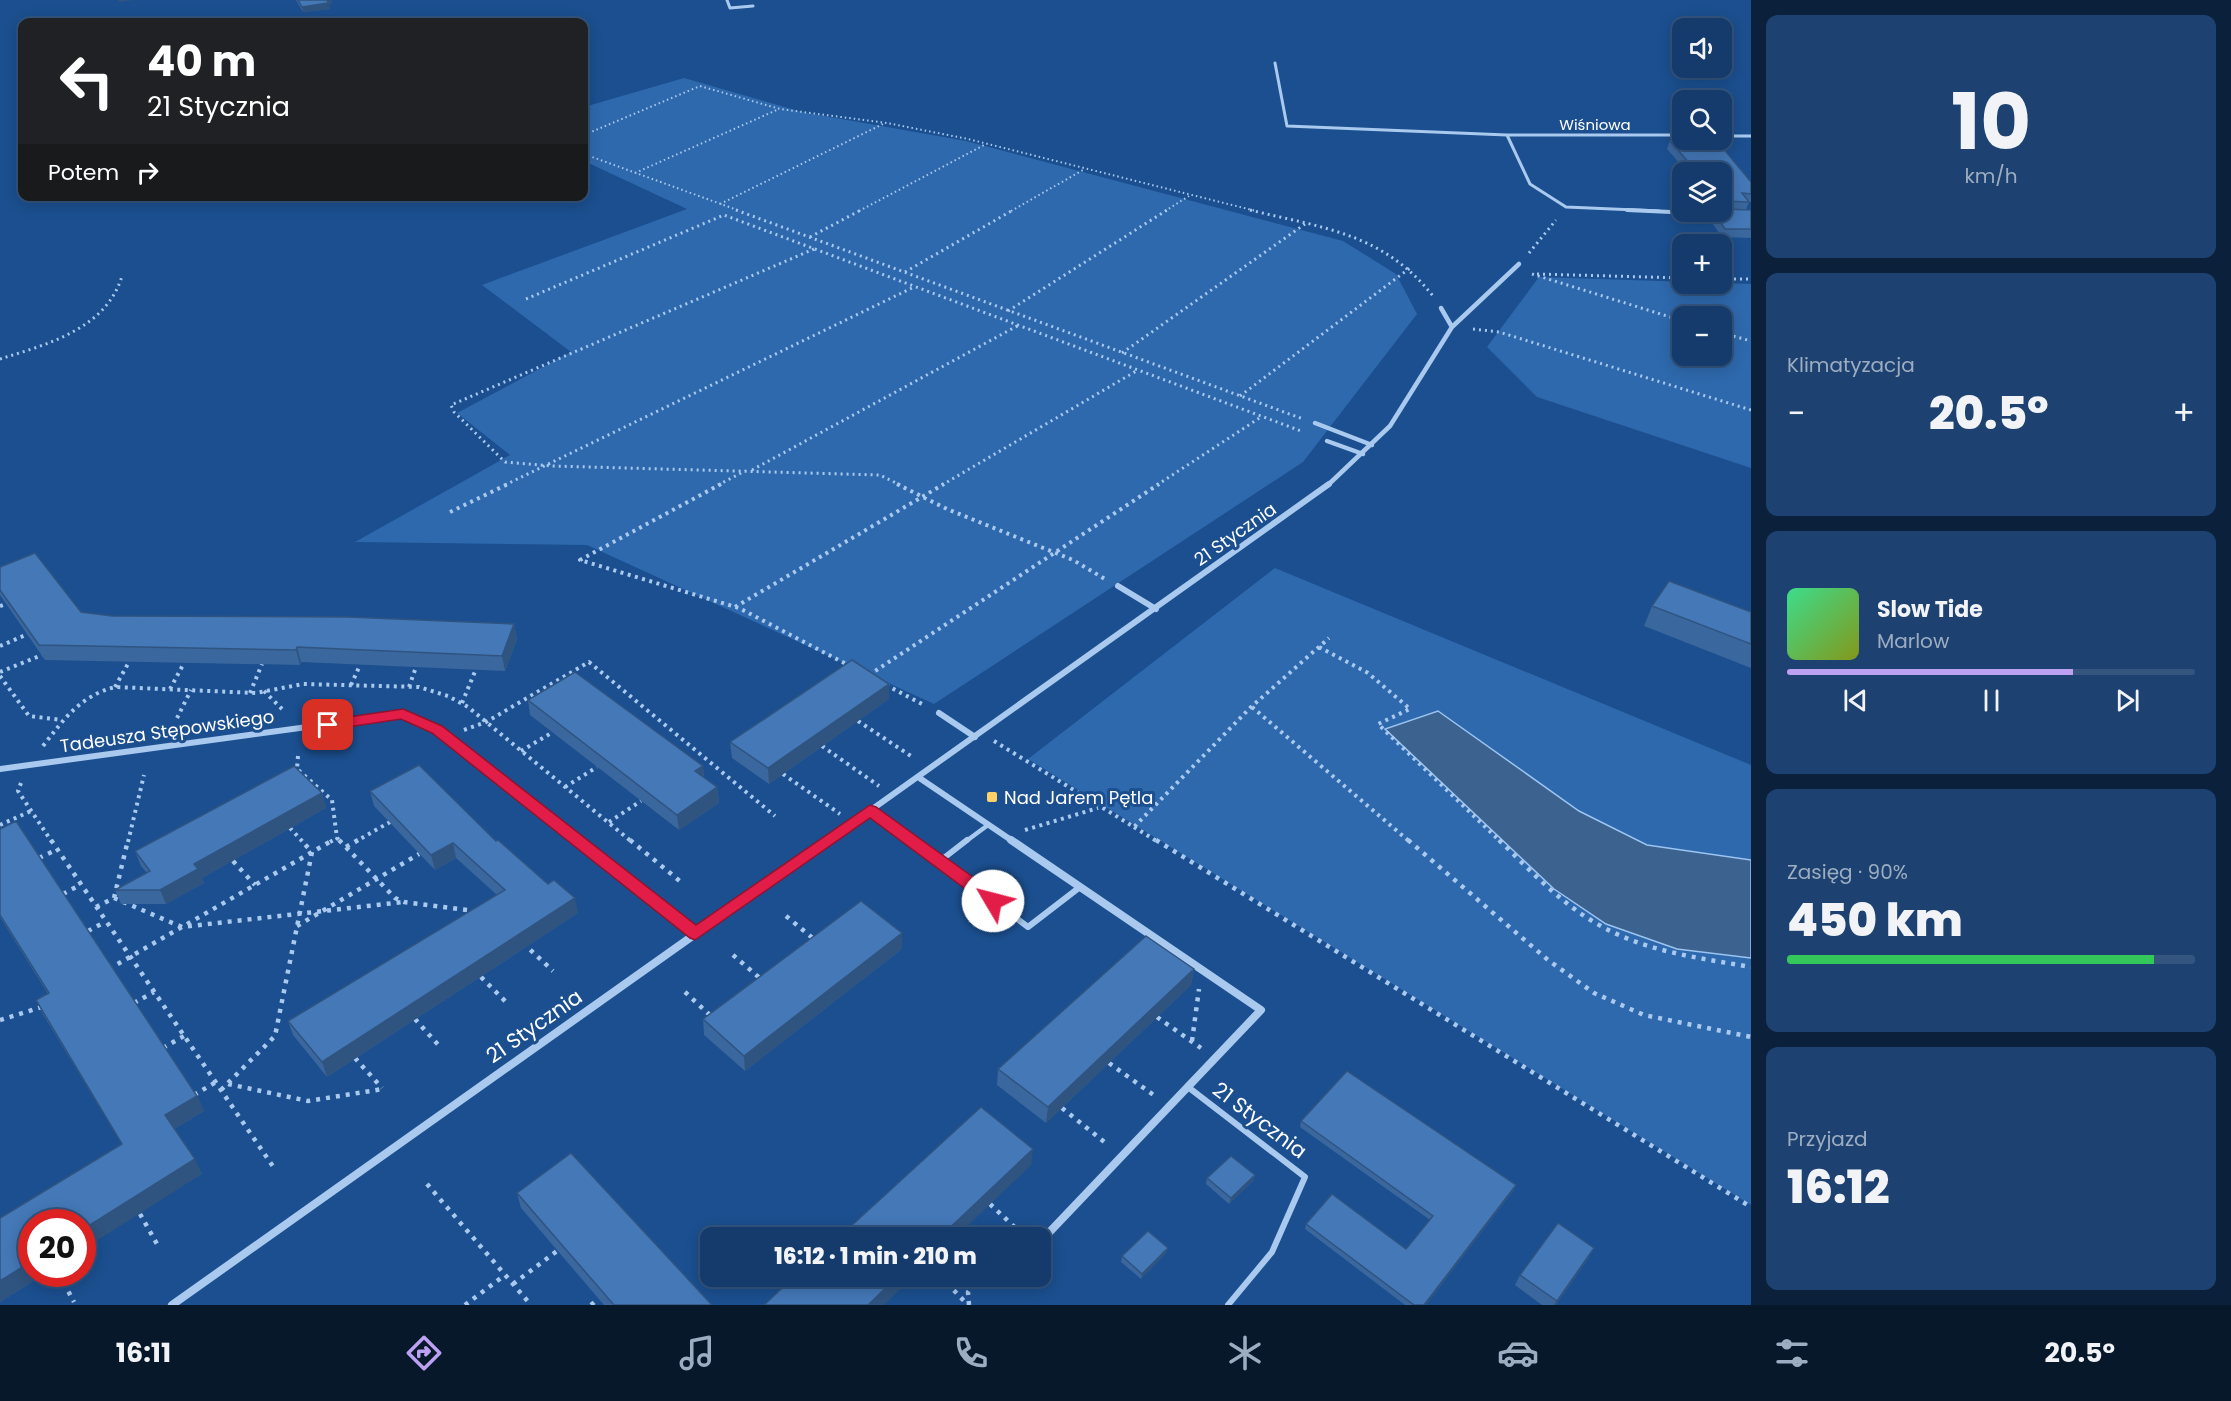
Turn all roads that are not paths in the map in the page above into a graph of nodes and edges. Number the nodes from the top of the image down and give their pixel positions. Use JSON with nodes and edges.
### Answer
{"nodes":[{"id":1,"x":727,"y":0,"type":"edge"},
{"id":2,"x":753,"y":6,"type":"dead end"},
{"id":3,"x":1275,"y":63,"type":"dead end"},
{"id":4,"x":1507,"y":135,"type":"junction"},
{"id":5,"x":1672,"y":135,"type":"edge"},
{"id":6,"x":1732,"y":136,"type":"edge"},
{"id":7,"x":1751,"y":136,"type":"edge"},
{"id":8,"x":1672,"y":213,"type":"edge"},
{"id":9,"x":1519,"y":264,"type":"road end"},
{"id":10,"x":1441,"y":308,"type":"road end"},
{"id":11,"x":1452,"y":327,"type":"junction"},
{"id":12,"x":1315,"y":423,"type":"road end"},
{"id":13,"x":1327,"y":441,"type":"road end"},
{"id":14,"x":1372,"y":445,"type":"junction"},
{"id":15,"x":1363,"y":454,"type":"junction"},
{"id":16,"x":1118,"y":586,"type":"road end"},
{"id":17,"x":1156,"y":609,"type":"junction"},
{"id":18,"x":939,"y":713,"type":"road end"},
{"id":19,"x":975,"y":737,"type":"junction"},
{"id":20,"x":0,"y":769,"type":"edge"},
{"id":21,"x":918,"y":777,"type":"junction"},
{"id":22,"x":870,"y":811,"type":"junction"},
{"id":23,"x":987,"y":825,"type":"junction"},
{"id":24,"x":940,"y":861,"type":"junction"},
{"id":25,"x":1080,"y":887,"type":"junction"},
{"id":26,"x":695,"y":934,"type":"junction"},
{"id":27,"x":1188,"y":1087,"type":"junction"},
{"id":28,"x":1051,"y":1231,"type":"edge"},
{"id":29,"x":172,"y":1305,"type":"edge"},
{"id":30,"x":1228,"y":1305,"type":"edge"}],
"edges":[{"from":1,"to":2,"type":"lane"},
{"from":3,"to":4,"type":"lane","name":"Wiśniowa"},
{"from":4,"to":5,"type":"lane","name":"Wiśniowa"},
{"from":4,"to":8,"type":"lane"},
{"from":6,"to":7,"type":"lane"},
{"from":9,"to":11,"type":"street","name":"21 Stycznia"},
{"from":10,"to":11,"type":"street"},
{"from":11,"to":14,"type":"street","name":"21 Stycznia"},
{"from":12,"to":14,"type":"street"},
{"from":13,"to":15,"type":"street"},
{"from":14,"to":15,"type":"street","name":"21 Stycznia"},
{"from":15,"to":17,"type":"street","name":"21 Stycznia"},
{"from":16,"to":17,"type":"street"},
{"from":17,"to":19,"type":"street","name":"21 Stycznia"},
{"from":18,"to":19,"type":"street"},
{"from":19,"to":21,"type":"street","name":"21 Stycznia"},
{"from":20,"to":26,"type":"street","name":"Tadeusza Stępowskiego"},
{"from":21,"to":22,"type":"street","name":"21 Stycznia"},
{"from":21,"to":23,"type":"street","name":"21 Stycznia"},
{"from":22,"to":24,"type":"lane"},
{"from":22,"to":26,"type":"street","name":"21 Stycznia"},
{"from":23,"to":24,"type":"lane"},
{"from":23,"to":25,"type":"street","name":"21 Stycznia"},
{"from":24,"to":25,"type":"lane"},
{"from":25,"to":27,"type":"street","name":"21 Stycznia"},
{"from":26,"to":29,"type":"street","name":"21 Stycznia"},
{"from":27,"to":28,"type":"street","name":"21 Stycznia"},
{"from":27,"to":30,"type":"lane","name":"21 Stycznia"}]}
